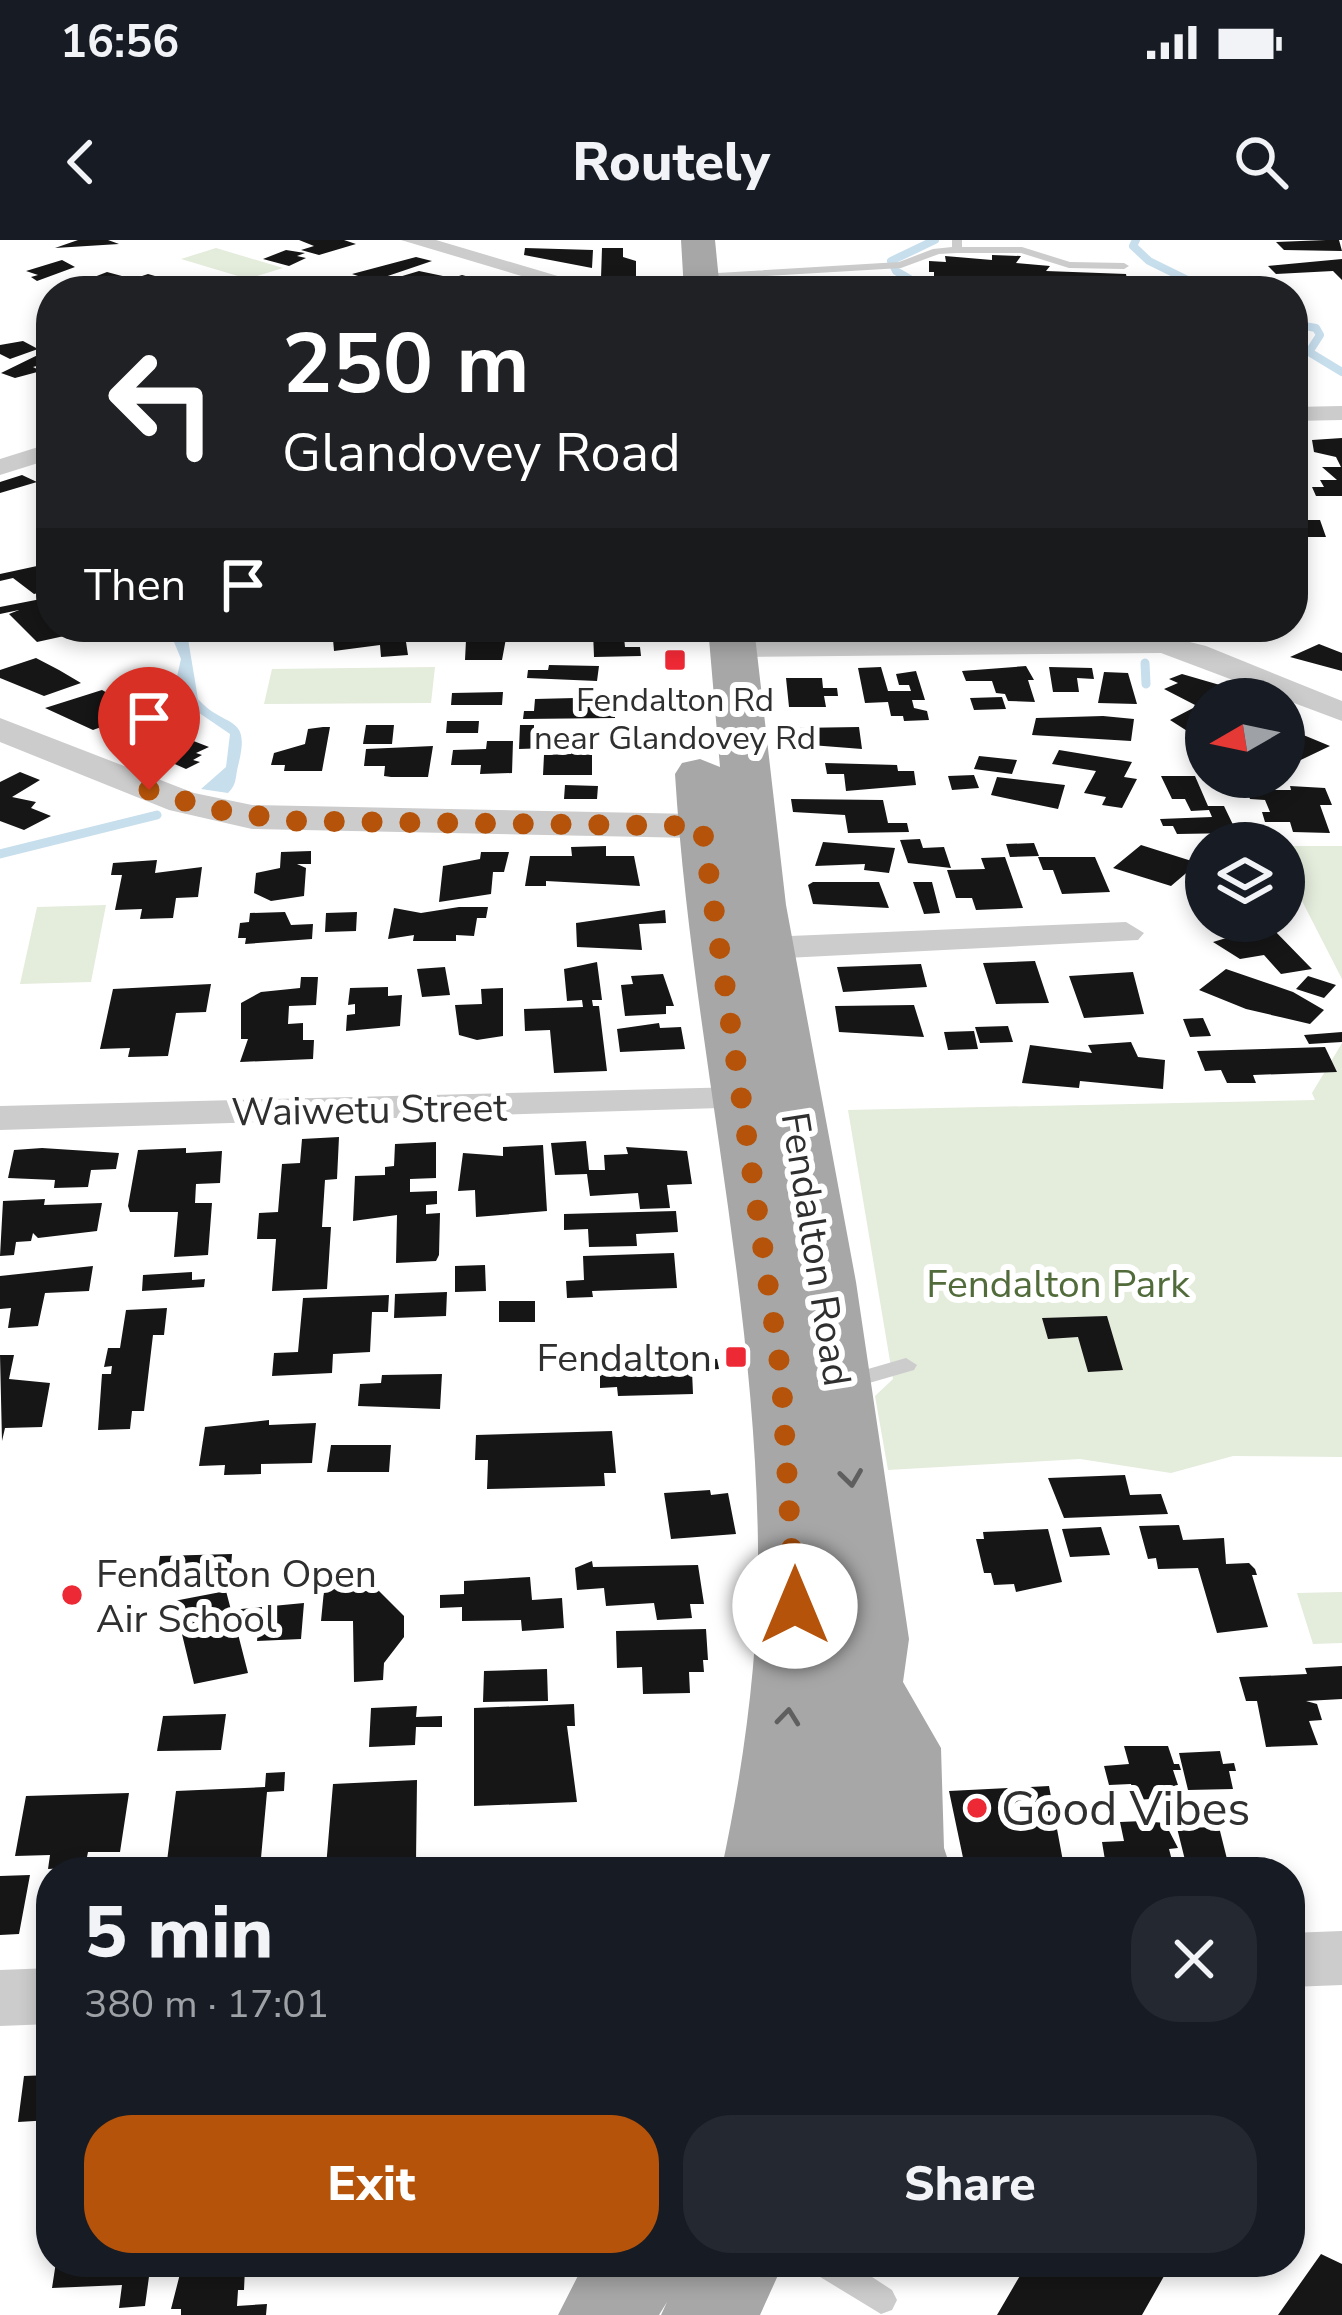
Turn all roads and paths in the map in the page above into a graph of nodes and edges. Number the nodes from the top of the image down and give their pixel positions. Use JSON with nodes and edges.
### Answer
{"nodes":[{"id":1,"x":412,"y":240,"type":"edge"},
{"id":2,"x":670,"y":240,"type":"edge"},
{"id":3,"x":698,"y":240,"type":"edge"},
{"id":4,"x":957,"y":245,"type":"edge"},
{"id":5,"x":1124,"y":266,"type":"dead end"},
{"id":6,"x":543,"y":276,"type":"edge"},
{"id":7,"x":687,"y":276,"type":"edge"},
{"id":8,"x":693,"y":276,"type":"edge"},
{"id":9,"x":793,"y":276,"type":"edge"},
{"id":10,"x":1342,"y":413,"type":"edge"},
{"id":11,"x":1308,"y":414,"type":"edge"},
{"id":12,"x":36,"y":456,"type":"edge"},
{"id":13,"x":0,"y":467,"type":"edge"},
{"id":14,"x":719,"y":642,"type":"edge"},
{"id":15,"x":1073,"y":642,"type":"edge"},
{"id":16,"x":1342,"y":712,"type":"edge"},
{"id":17,"x":0,"y":729,"type":"edge"},
{"id":18,"x":725,"y":826,"type":"junction"},
{"id":19,"x":1126,"y":933,"type":"dead end"},
{"id":20,"x":748,"y":936,"type":"junction"},
{"id":21,"x":778,"y":1013,"type":"junction"},
{"id":22,"x":739,"y":1099,"type":"junction"},
{"id":23,"x":0,"y":1118,"type":"edge"},
{"id":24,"x":906,"y":1365,"type":"dead end"},
{"id":25,"x":838,"y":1384,"type":"junction"},
{"id":26,"x":900,"y":1726,"type":"junction"},
{"id":27,"x":777,"y":1857,"type":"edge"},
{"id":28,"x":782,"y":1857,"type":"edge"},
{"id":29,"x":905,"y":1857,"type":"edge"},
{"id":30,"x":1342,"y":1958,"type":"edge"},
{"id":31,"x":1305,"y":1959,"type":"edge"},
{"id":32,"x":36,"y":1997,"type":"edge"},
{"id":33,"x":0,"y":1998,"type":"edge"},
{"id":34,"x":596,"y":2277,"type":"edge"},
{"id":35,"x":629,"y":2277,"type":"edge"},
{"id":36,"x":729,"y":2277,"type":"edge"},
{"id":37,"x":846,"y":2277,"type":"edge"},
{"id":38,"x":881,"y":2300,"type":"dead end"},
{"id":39,"x":592,"y":2315,"type":"edge"},
{"id":40,"x":607,"y":2315,"type":"edge"},
{"id":41,"x":710,"y":2315,"type":"edge"}],
"edges":[{"from":1,"to":6,"type":"street"},
{"from":2,"to":7,"type":"main road"},
{"from":3,"to":8,"type":"main road"},
{"from":4,"to":5,"type":"lane"},
{"from":4,"to":9,"type":"lane"},
{"from":10,"to":11,"type":"street"},
{"from":12,"to":13,"type":"street"},
{"from":14,"to":18,"type":"main road","name":"Fendalton Road"},
{"from":15,"to":16,"type":"street"},
{"from":17,"to":18,"type":"street"},
{"from":18,"to":20,"type":"main road","name":"Fendalton Road"},
{"from":19,"to":20,"type":"street"},
{"from":20,"to":21,"type":"main road","name":"Fendalton Road"},
{"from":20,"to":22,"type":"main road","name":"Fendalton Road"},
{"from":21,"to":22,"type":"main road"},
{"from":21,"to":25,"type":"main road","name":"Fendalton Road"},
{"from":22,"to":23,"type":"street","name":"Waiwetu Street"},
{"from":27,"to":22,"type":"main road","name":"Fendalton Road","one_way":true},
{"from":24,"to":25,"type":"lane"},
{"from":25,"to":26,"type":"main road","name":"Fendalton Road","one_way":true},
{"from":26,"to":28,"type":"main road","name":"Fendalton Road"},
{"from":26,"to":29,"type":"main road"},
{"from":30,"to":31,"type":"street"},
{"from":32,"to":33,"type":"street"},
{"from":34,"to":39,"type":"main road"},
{"from":35,"to":40,"type":"main road"},
{"from":36,"to":41,"type":"main road"},
{"from":37,"to":38,"type":"lane"}]}
